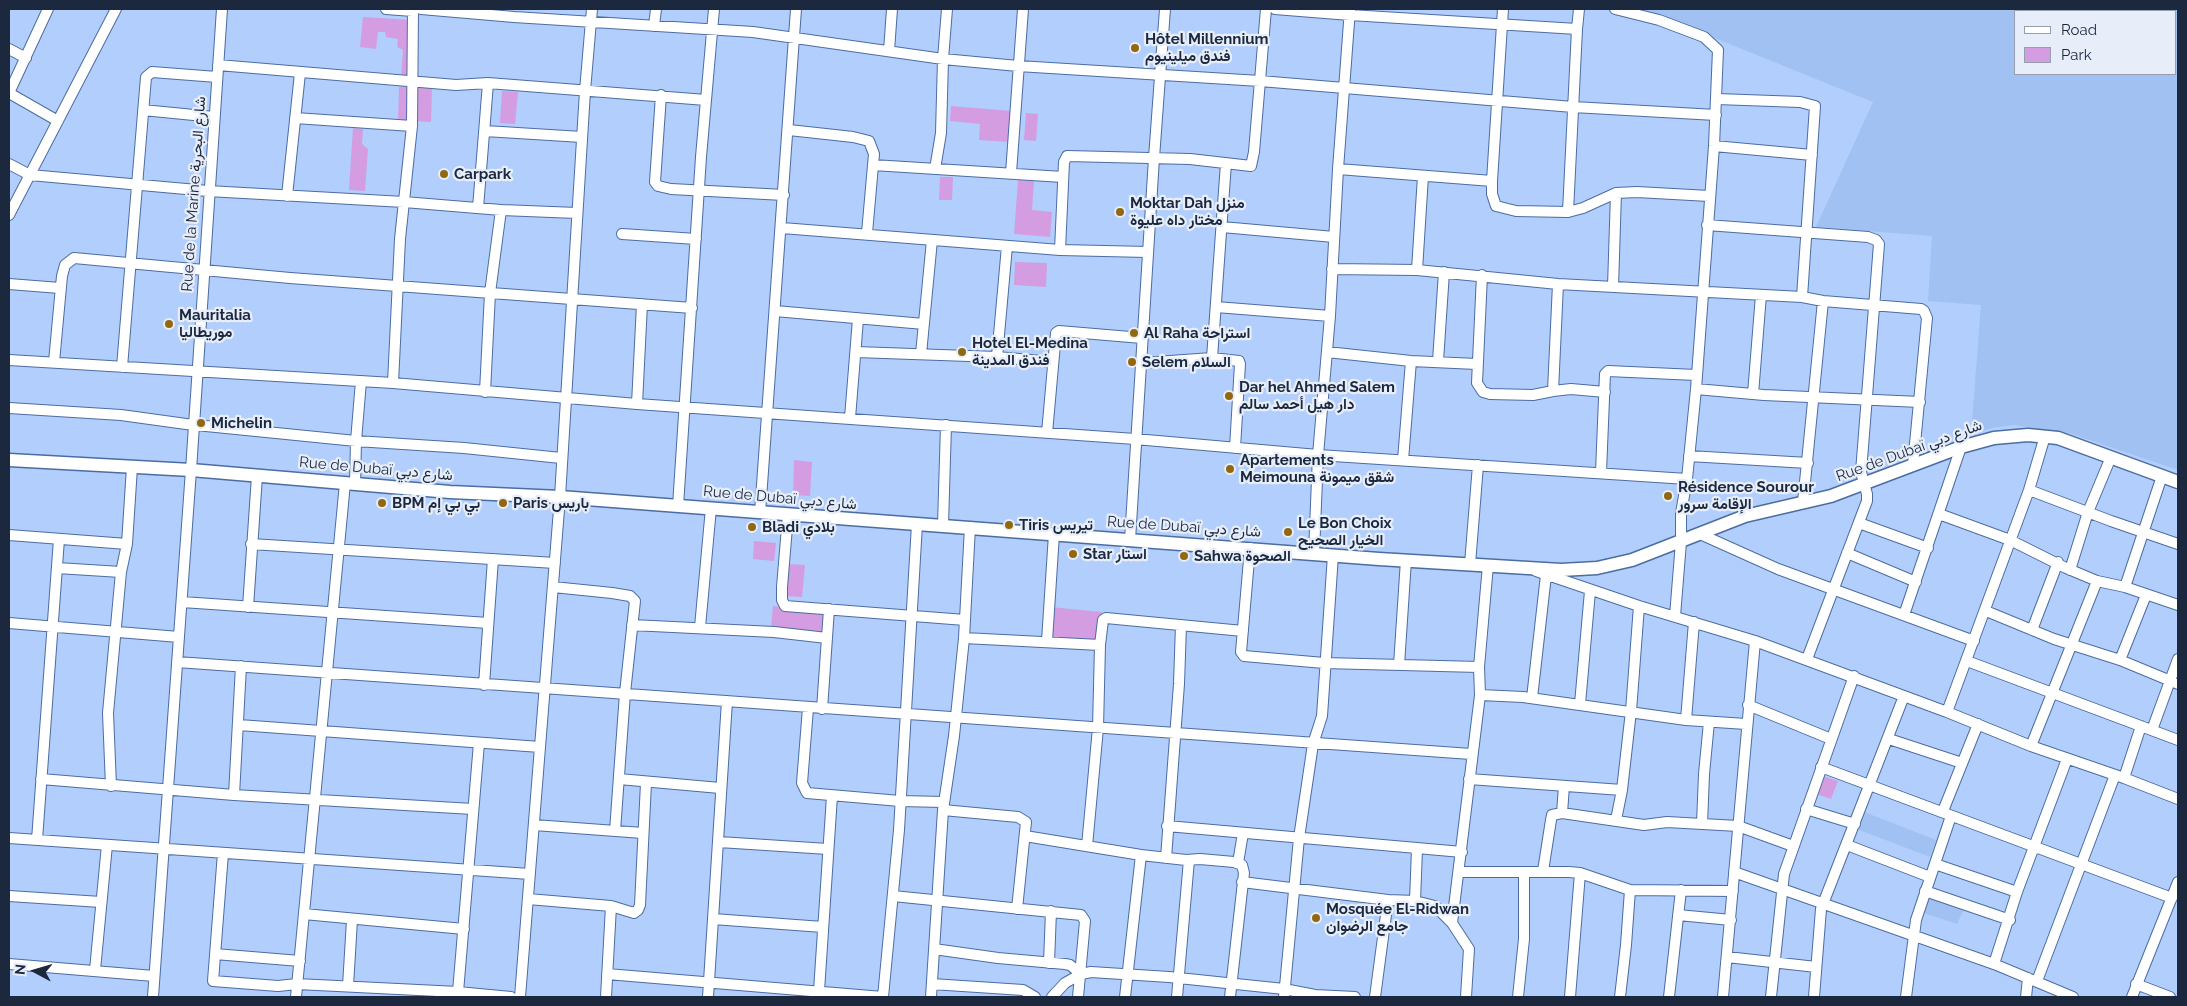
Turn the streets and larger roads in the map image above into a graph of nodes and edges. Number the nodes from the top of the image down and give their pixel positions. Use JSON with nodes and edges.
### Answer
{"nodes":[{"id":1,"x":48,"y":9,"type":"edge"},
{"id":2,"x":116,"y":9,"type":"edge"},
{"id":3,"x":222,"y":9,"type":"edge"},
{"id":4,"x":386,"y":9,"type":"edge"},
{"id":5,"x":415,"y":9,"type":"edge"},
{"id":6,"x":592,"y":9,"type":"edge"},
{"id":7,"x":656,"y":9,"type":"edge"},
{"id":8,"x":714,"y":9,"type":"edge"},
{"id":9,"x":796,"y":9,"type":"edge"},
{"id":10,"x":892,"y":9,"type":"edge"},
{"id":11,"x":947,"y":9,"type":"edge"},
{"id":12,"x":1023,"y":9,"type":"edge"},
{"id":13,"x":1166,"y":9,"type":"edge"},
{"id":14,"x":1266,"y":9,"type":"edge"},
{"id":15,"x":1275,"y":9,"type":"edge"},
{"id":16,"x":1503,"y":9,"type":"edge"},
{"id":17,"x":1579,"y":9,"type":"edge"},
{"id":18,"x":1615,"y":9,"type":"edge"},
{"id":19,"x":1350,"y":12,"type":"edge"},
{"id":20,"x":591,"y":22,"type":"junction"},
{"id":21,"x":1502,"y":24,"type":"junction"},
{"id":22,"x":654,"y":26,"type":"junction"},
{"id":23,"x":1577,"y":29,"type":"junction"},
{"id":24,"x":713,"y":30,"type":"junction"},
{"id":25,"x":795,"y":38,"type":"junction"},
{"id":26,"x":9,"y":49,"type":"edge"},
{"id":27,"x":889,"y":51,"type":"junction"},
{"id":28,"x":26,"y":58,"type":"junction"},
{"id":29,"x":943,"y":59,"type":"junction"},
{"id":30,"x":218,"y":65,"type":"junction"},
{"id":31,"x":1018,"y":66,"type":"junction"},
{"id":32,"x":300,"y":73,"type":"junction"},
{"id":33,"x":1160,"y":75,"type":"junction"},
{"id":34,"x":217,"y":77,"type":"junction"},
{"id":35,"x":411,"y":81,"type":"junction"},
{"id":36,"x":1260,"y":81,"type":"junction"},
{"id":37,"x":488,"y":83,"type":"junction"},
{"id":38,"x":1345,"y":87,"type":"junction"},
{"id":39,"x":585,"y":91,"type":"junction"},
{"id":40,"x":9,"y":93,"type":"edge"},
{"id":41,"x":661,"y":95,"type":"junction"},
{"id":42,"x":1717,"y":99,"type":"junction"},
{"id":43,"x":706,"y":100,"type":"junction"},
{"id":44,"x":1496,"y":102,"type":"junction"},
{"id":45,"x":1573,"y":107,"type":"junction"},
{"id":46,"x":143,"y":110,"type":"junction"},
{"id":47,"x":1716,"y":115,"type":"junction"},
{"id":48,"x":214,"y":117,"type":"junction"},
{"id":49,"x":294,"y":118,"type":"junction"},
{"id":50,"x":58,"y":121,"type":"junction"},
{"id":51,"x":412,"y":126,"type":"junction"},
{"id":52,"x":789,"y":130,"type":"junction"},
{"id":53,"x":485,"y":131,"type":"junction"},
{"id":54,"x":582,"y":137,"type":"junction"},
{"id":55,"x":1714,"y":146,"type":"junction"},
{"id":56,"x":1812,"y":155,"type":"junction"},
{"id":57,"x":1154,"y":158,"type":"junction"},
{"id":58,"x":1226,"y":163,"type":"junction"},
{"id":59,"x":9,"y":164,"type":"edge"},
{"id":60,"x":872,"y":165,"type":"junction"},
{"id":61,"x":935,"y":168,"type":"junction"},
{"id":62,"x":1338,"y":169,"type":"junction"},
{"id":63,"x":1011,"y":173,"type":"junction"},
{"id":64,"x":30,"y":175,"type":"junction"},
{"id":65,"x":1423,"y":176,"type":"junction"},
{"id":66,"x":1063,"y":177,"type":"junction"},
{"id":67,"x":1492,"y":181,"type":"junction"},
{"id":68,"x":136,"y":184,"type":"junction"},
{"id":69,"x":699,"y":190,"type":"junction"},
{"id":70,"x":208,"y":191,"type":"junction"},
{"id":71,"x":1616,"y":192,"type":"junction"},
{"id":72,"x":784,"y":195,"type":"junction"},
{"id":73,"x":287,"y":196,"type":"junction"},
{"id":74,"x":1709,"y":196,"type":"junction"},
{"id":75,"x":404,"y":202,"type":"junction"},
{"id":76,"x":478,"y":208,"type":"junction"},
{"id":77,"x":500,"y":210,"type":"junction"},
{"id":78,"x":1568,"y":212,"type":"junction"},
{"id":79,"x":577,"y":213,"type":"junction"},
{"id":80,"x":9,"y":215,"type":"edge"},
{"id":81,"x":1707,"y":225,"type":"junction"},
{"id":82,"x":1222,"y":227,"type":"junction"},
{"id":83,"x":782,"y":228,"type":"junction"},
{"id":84,"x":1808,"y":231,"type":"junction"},
{"id":85,"x":867,"y":233,"type":"junction"},
{"id":86,"x":622,"y":234,"type":"dead end"},
{"id":87,"x":1334,"y":237,"type":"junction"},
{"id":88,"x":696,"y":239,"type":"junction"},
{"id":89,"x":932,"y":240,"type":"junction"},
{"id":90,"x":1007,"y":246,"type":"junction"},
{"id":91,"x":1060,"y":250,"type":"junction"},
{"id":92,"x":1148,"y":252,"type":"junction"},
{"id":93,"x":132,"y":262,"type":"junction"},
{"id":94,"x":1332,"y":269,"type":"junction"},
{"id":95,"x":205,"y":270,"type":"junction"},
{"id":96,"x":1417,"y":270,"type":"junction"},
{"id":97,"x":1444,"y":272,"type":"junction"},
{"id":98,"x":1482,"y":275,"type":"junction"},
{"id":99,"x":9,"y":284,"type":"edge"},
{"id":100,"x":1558,"y":284,"type":"junction"},
{"id":101,"x":398,"y":286,"type":"junction"},
{"id":102,"x":1613,"y":287,"type":"junction"},
{"id":103,"x":60,"y":288,"type":"junction"},
{"id":104,"x":1702,"y":291,"type":"junction"},
{"id":105,"x":490,"y":293,"type":"junction"},
{"id":106,"x":1761,"y":295,"type":"junction"},
{"id":107,"x":1802,"y":297,"type":"junction"},
{"id":108,"x":571,"y":299,"type":"junction"},
{"id":109,"x":1823,"y":301,"type":"junction"},
{"id":110,"x":642,"y":304,"type":"junction"},
{"id":111,"x":1874,"y":306,"type":"junction"},
{"id":112,"x":1216,"y":307,"type":"junction"},
{"id":113,"x":692,"y":308,"type":"junction"},
{"id":114,"x":775,"y":311,"type":"junction"},
{"id":115,"x":1330,"y":316,"type":"junction"},
{"id":116,"x":858,"y":318,"type":"junction"},
{"id":117,"x":924,"y":324,"type":"junction"},
{"id":118,"x":1142,"y":338,"type":"junction"},
{"id":119,"x":856,"y":352,"type":"junction"},
{"id":120,"x":1327,"y":352,"type":"junction"},
{"id":121,"x":921,"y":354,"type":"junction"},
{"id":122,"x":997,"y":357,"type":"junction"},
{"id":123,"x":1212,"y":358,"type":"junction"},
{"id":124,"x":9,"y":360,"type":"edge"},
{"id":125,"x":1411,"y":361,"type":"junction"},
{"id":126,"x":1438,"y":361,"type":"junction"},
{"id":127,"x":54,"y":362,"type":"junction"},
{"id":128,"x":1053,"y":362,"type":"junction"},
{"id":129,"x":1142,"y":363,"type":"junction"},
{"id":130,"x":1477,"y":364,"type":"junction"},
{"id":131,"x":122,"y":367,"type":"junction"},
{"id":132,"x":197,"y":372,"type":"junction"},
{"id":133,"x":1696,"y":375,"type":"junction"},
{"id":134,"x":361,"y":381,"type":"junction"},
{"id":135,"x":393,"y":383,"type":"junction"},
{"id":136,"x":1696,"y":389,"type":"junction"},
{"id":137,"x":1553,"y":391,"type":"junction"},
{"id":138,"x":485,"y":392,"type":"junction"},
{"id":139,"x":1605,"y":392,"type":"junction"},
{"id":140,"x":1753,"y":394,"type":"junction"},
{"id":141,"x":565,"y":396,"type":"junction"},
{"id":142,"x":1815,"y":397,"type":"junction"},
{"id":143,"x":1868,"y":399,"type":"junction"},
{"id":144,"x":1920,"y":402,"type":"junction"},
{"id":145,"x":637,"y":404,"type":"junction"},
{"id":146,"x":686,"y":407,"type":"junction"},
{"id":147,"x":9,"y":408,"type":"edge"},
{"id":148,"x":768,"y":412,"type":"junction"},
{"id":149,"x":850,"y":418,"type":"junction"},
{"id":150,"x":193,"y":425,"type":"junction"},
{"id":151,"x":946,"y":426,"type":"junction"},
{"id":152,"x":1047,"y":433,"type":"junction"},
{"id":153,"x":2045,"y":436,"type":"junction"},
{"id":154,"x":1135,"y":439,"type":"junction"},
{"id":155,"x":356,"y":441,"type":"junction"},
{"id":156,"x":1962,"y":447,"type":"junction"},
{"id":157,"x":1235,"y":448,"type":"junction"},
{"id":158,"x":1318,"y":455,"type":"junction"},
{"id":159,"x":1689,"y":456,"type":"junction"},
{"id":160,"x":2111,"y":457,"type":"junction"},
{"id":161,"x":561,"y":458,"type":"junction"},
{"id":162,"x":9,"y":460,"type":"edge"},
{"id":163,"x":1403,"y":460,"type":"junction"},
{"id":164,"x":1808,"y":463,"type":"junction"},
{"id":165,"x":1478,"y":465,"type":"junction"},
{"id":166,"x":1913,"y":465,"type":"junction"},
{"id":167,"x":132,"y":467,"type":"junction"},
{"id":168,"x":191,"y":470,"type":"junction"},
{"id":169,"x":1601,"y":472,"type":"junction"},
{"id":170,"x":257,"y":476,"type":"junction"},
{"id":171,"x":2162,"y":476,"type":"junction"},
{"id":172,"x":1687,"y":479,"type":"junction"},
{"id":173,"x":2178,"y":482,"type":"edge"},
{"id":174,"x":350,"y":483,"type":"junction"},
{"id":175,"x":1864,"y":484,"type":"junction"},
{"id":176,"x":2029,"y":490,"type":"junction"},
{"id":177,"x":560,"y":497,"type":"junction"},
{"id":178,"x":1803,"y":502,"type":"junction"},
{"id":179,"x":678,"y":506,"type":"junction"},
{"id":180,"x":711,"y":508,"type":"junction"},
{"id":181,"x":2088,"y":512,"type":"junction"},
{"id":182,"x":760,"y":513,"type":"junction"},
{"id":183,"x":1939,"y":514,"type":"junction"},
{"id":184,"x":788,"y":515,"type":"junction"},
{"id":185,"x":1859,"y":523,"type":"junction"},
{"id":186,"x":917,"y":524,"type":"junction"},
{"id":187,"x":943,"y":525,"type":"junction"},
{"id":188,"x":970,"y":527,"type":"junction"},
{"id":189,"x":2142,"y":532,"type":"junction"},
{"id":190,"x":1054,"y":534,"type":"junction"},
{"id":191,"x":1700,"y":534,"type":"junction"},
{"id":192,"x":9,"y":535,"type":"edge"},
{"id":193,"x":59,"y":539,"type":"junction"},
{"id":194,"x":1130,"y":540,"type":"junction"},
{"id":195,"x":2010,"y":540,"type":"junction"},
{"id":196,"x":1681,"y":542,"type":"junction"},
{"id":197,"x":127,"y":544,"type":"junction"},
{"id":198,"x":252,"y":544,"type":"junction"},
{"id":199,"x":2178,"y":544,"type":"edge"},
{"id":200,"x":1250,"y":548,"type":"junction"},
{"id":201,"x":1928,"y":548,"type":"junction"},
{"id":202,"x":338,"y":550,"type":"junction"},
{"id":203,"x":1314,"y":553,"type":"junction"},
{"id":204,"x":1847,"y":553,"type":"junction"},
{"id":205,"x":1333,"y":555,"type":"junction"},
{"id":206,"x":492,"y":559,"type":"junction"},
{"id":207,"x":1406,"y":560,"type":"junction"},
{"id":208,"x":2058,"y":562,"type":"junction"},
{"id":209,"x":555,"y":563,"type":"junction"},
{"id":210,"x":1470,"y":564,"type":"junction"},
{"id":211,"x":1488,"y":565,"type":"junction"},
{"id":212,"x":57,"y":568,"type":"junction"},
{"id":213,"x":1528,"y":568,"type":"junction"},
{"id":214,"x":2070,"y":570,"type":"junction"},
{"id":215,"x":121,"y":572,"type":"junction"},
{"id":216,"x":1546,"y":575,"type":"junction"},
{"id":217,"x":2098,"y":580,"type":"junction"},
{"id":218,"x":1916,"y":582,"type":"junction"},
{"id":219,"x":553,"y":587,"type":"junction"},
{"id":220,"x":2125,"y":587,"type":"junction"},
{"id":221,"x":1833,"y":589,"type":"junction"},
{"id":222,"x":1590,"y":590,"type":"junction"},
{"id":223,"x":2146,"y":595,"type":"junction"},
{"id":224,"x":182,"y":602,"type":"junction"},
{"id":225,"x":1639,"y":606,"type":"junction"},
{"id":226,"x":2178,"y":606,"type":"edge"},
{"id":227,"x":248,"y":607,"type":"junction"},
{"id":228,"x":829,"y":609,"type":"junction"},
{"id":229,"x":1986,"y":611,"type":"junction"},
{"id":230,"x":332,"y":613,"type":"junction"},
{"id":231,"x":911,"y":615,"type":"junction"},
{"id":232,"x":1904,"y":615,"type":"junction"},
{"id":233,"x":1675,"y":616,"type":"junction"},
{"id":234,"x":965,"y":620,"type":"junction"},
{"id":235,"x":1694,"y":622,"type":"junction"},
{"id":236,"x":9,"y":623,"type":"edge"},
{"id":237,"x":488,"y":623,"type":"junction"},
{"id":238,"x":632,"y":625,"type":"junction"},
{"id":239,"x":1181,"y":625,"type":"junction"},
{"id":240,"x":52,"y":626,"type":"junction"},
{"id":241,"x":700,"y":627,"type":"junction"},
{"id":242,"x":2032,"y":630,"type":"junction"},
{"id":243,"x":117,"y":631,"type":"junction"},
{"id":244,"x":1243,"y":631,"type":"junction"},
{"id":245,"x":179,"y":637,"type":"junction"},
{"id":246,"x":827,"y":638,"type":"junction"},
{"id":247,"x":964,"y":638,"type":"junction"},
{"id":248,"x":1047,"y":641,"type":"junction"},
{"id":249,"x":1755,"y":641,"type":"junction"},
{"id":250,"x":1974,"y":641,"type":"junction"},
{"id":251,"x":2070,"y":644,"type":"junction"},
{"id":252,"x":1100,"y":645,"type":"junction"},
{"id":253,"x":2178,"y":659,"type":"edge"},
{"id":254,"x":1807,"y":660,"type":"junction"},
{"id":255,"x":2120,"y":660,"type":"junction"},
{"id":256,"x":1967,"y":661,"type":"junction"},
{"id":257,"x":177,"y":662,"type":"junction"},
{"id":258,"x":1324,"y":664,"type":"junction"},
{"id":259,"x":241,"y":666,"type":"junction"},
{"id":260,"x":1399,"y":666,"type":"junction"},
{"id":261,"x":1479,"y":667,"type":"junction"},
{"id":262,"x":327,"y":673,"type":"junction"},
{"id":263,"x":1854,"y":676,"type":"junction"},
{"id":264,"x":2174,"y":682,"type":"edge"},
{"id":265,"x":484,"y":685,"type":"junction"},
{"id":266,"x":545,"y":689,"type":"junction"},
{"id":267,"x":625,"y":693,"type":"junction"},
{"id":268,"x":2052,"y":694,"type":"junction"},
{"id":269,"x":1480,"y":695,"type":"junction"},
{"id":270,"x":1904,"y":696,"type":"junction"},
{"id":271,"x":1532,"y":698,"type":"junction"},
{"id":272,"x":727,"y":701,"type":"junction"},
{"id":273,"x":1580,"y":704,"type":"junction"},
{"id":274,"x":1748,"y":705,"type":"junction"},
{"id":275,"x":808,"y":708,"type":"junction"},
{"id":276,"x":822,"y":709,"type":"junction"},
{"id":277,"x":1631,"y":711,"type":"junction"},
{"id":278,"x":1947,"y":712,"type":"junction"},
{"id":279,"x":906,"y":713,"type":"junction"},
{"id":280,"x":956,"y":718,"type":"junction"},
{"id":281,"x":1686,"y":720,"type":"junction"},
{"id":282,"x":1709,"y":722,"type":"junction"},
{"id":283,"x":1746,"y":724,"type":"junction"},
{"id":284,"x":1978,"y":724,"type":"junction"},
{"id":285,"x":239,"y":725,"type":"junction"},
{"id":286,"x":2141,"y":726,"type":"junction"},
{"id":287,"x":1098,"y":728,"type":"junction"},
{"id":288,"x":2152,"y":730,"type":"junction"},
{"id":289,"x":321,"y":731,"type":"junction"},
{"id":290,"x":1174,"y":734,"type":"junction"},
{"id":291,"x":1831,"y":739,"type":"junction"},
{"id":292,"x":1889,"y":739,"type":"junction"},
{"id":293,"x":2178,"y":740,"type":"edge"},
{"id":294,"x":479,"y":743,"type":"junction"},
{"id":295,"x":1313,"y":744,"type":"junction"},
{"id":296,"x":2032,"y":746,"type":"junction"},
{"id":297,"x":540,"y":747,"type":"junction"},
{"id":298,"x":1472,"y":754,"type":"junction"},
{"id":299,"x":2067,"y":759,"type":"junction"},
{"id":300,"x":1962,"y":763,"type":"junction"},
{"id":301,"x":1822,"y":767,"type":"junction"},
{"id":302,"x":2119,"y":777,"type":"junction"},
{"id":303,"x":41,"y":779,"type":"junction"},
{"id":304,"x":619,"y":779,"type":"junction"},
{"id":305,"x":1469,"y":779,"type":"junction"},
{"id":306,"x":646,"y":783,"type":"junction"},
{"id":307,"x":1871,"y":785,"type":"junction"},
{"id":308,"x":111,"y":786,"type":"junction"},
{"id":309,"x":1564,"y":786,"type":"junction"},
{"id":310,"x":720,"y":788,"type":"junction"},
{"id":311,"x":168,"y":790,"type":"junction"},
{"id":312,"x":1622,"y":790,"type":"junction"},
{"id":313,"x":234,"y":795,"type":"junction"},
{"id":314,"x":832,"y":796,"type":"junction"},
{"id":315,"x":2178,"y":799,"type":"edge"},
{"id":316,"x":315,"y":800,"type":"junction"},
{"id":317,"x":900,"y":801,"type":"junction"},
{"id":318,"x":943,"y":806,"type":"junction"},
{"id":319,"x":473,"y":809,"type":"junction"},
{"id":320,"x":1806,"y":809,"type":"junction"},
{"id":321,"x":1562,"y":813,"type":"junction"},
{"id":322,"x":1947,"y":813,"type":"junction"},
{"id":323,"x":1616,"y":820,"type":"junction"},
{"id":324,"x":1702,"y":824,"type":"junction"},
{"id":325,"x":1855,"y":824,"type":"junction"},
{"id":326,"x":534,"y":825,"type":"junction"},
{"id":327,"x":1167,"y":826,"type":"junction"},
{"id":328,"x":1738,"y":826,"type":"junction"},
{"id":329,"x":615,"y":831,"type":"junction"},
{"id":330,"x":643,"y":833,"type":"junction"},
{"id":331,"x":1243,"y":833,"type":"junction"},
{"id":332,"x":1025,"y":836,"type":"junction"},
{"id":333,"x":9,"y":838,"type":"edge"},
{"id":334,"x":1299,"y":838,"type":"junction"},
{"id":335,"x":37,"y":840,"type":"junction"},
{"id":336,"x":719,"y":842,"type":"junction"},
{"id":337,"x":107,"y":845,"type":"junction"},
{"id":338,"x":1847,"y":845,"type":"junction"},
{"id":339,"x":1087,"y":846,"type":"junction"},
{"id":340,"x":1793,"y":846,"type":"junction"},
{"id":341,"x":2035,"y":848,"type":"junction"},
{"id":342,"x":828,"y":849,"type":"junction"},
{"id":343,"x":1417,"y":849,"type":"junction"},
{"id":344,"x":163,"y":850,"type":"junction"},
{"id":345,"x":1462,"y":852,"type":"junction"},
{"id":346,"x":223,"y":853,"type":"junction"},
{"id":347,"x":1140,"y":855,"type":"junction"},
{"id":348,"x":1166,"y":858,"type":"junction"},
{"id":349,"x":309,"y":859,"type":"junction"},
{"id":350,"x":1189,"y":860,"type":"junction"},
{"id":351,"x":1238,"y":863,"type":"junction"},
{"id":352,"x":1935,"y":864,"type":"junction"},
{"id":353,"x":2082,"y":866,"type":"junction"},
{"id":354,"x":468,"y":870,"type":"junction"},
{"id":355,"x":1543,"y":871,"type":"junction"},
{"id":356,"x":1459,"y":872,"type":"junction"},
{"id":357,"x":1734,"y":872,"type":"junction"},
{"id":358,"x":1524,"y":873,"type":"junction"},
{"id":359,"x":1580,"y":873,"type":"junction"},
{"id":360,"x":530,"y":874,"type":"junction"},
{"id":361,"x":1930,"y":877,"type":"junction"},
{"id":362,"x":1242,"y":882,"type":"junction"},
{"id":363,"x":2178,"y":882,"type":"edge"},
{"id":364,"x":1294,"y":888,"type":"junction"},
{"id":365,"x":1781,"y":888,"type":"junction"},
{"id":366,"x":1630,"y":890,"type":"junction"},
{"id":367,"x":1681,"y":890,"type":"junction"},
{"id":368,"x":1733,"y":891,"type":"junction"},
{"id":369,"x":1926,"y":891,"type":"junction"},
{"id":370,"x":2017,"y":892,"type":"junction"},
{"id":371,"x":9,"y":896,"type":"edge"},
{"id":372,"x":893,"y":896,"type":"junction"},
{"id":373,"x":2172,"y":898,"type":"junction"},
{"id":374,"x":528,"y":900,"type":"junction"},
{"id":375,"x":1388,"y":900,"type":"junction"},
{"id":376,"x":1414,"y":901,"type":"junction"},
{"id":377,"x":101,"y":902,"type":"junction"},
{"id":378,"x":937,"y":902,"type":"junction"},
{"id":379,"x":1824,"y":904,"type":"junction"},
{"id":380,"x":611,"y":906,"type":"junction"},
{"id":381,"x":1017,"y":909,"type":"junction"},
{"id":382,"x":1051,"y":911,"type":"junction"},
{"id":383,"x":304,"y":914,"type":"junction"},
{"id":384,"x":1678,"y":915,"type":"junction"},
{"id":385,"x":352,"y":920,"type":"junction"},
{"id":386,"x":713,"y":920,"type":"junction"},
{"id":387,"x":1731,"y":920,"type":"junction"},
{"id":388,"x":2010,"y":920,"type":"junction"},
{"id":389,"x":1452,"y":923,"type":"junction"},
{"id":390,"x":824,"y":927,"type":"junction"},
{"id":391,"x":464,"y":929,"type":"junction"},
{"id":392,"x":1913,"y":935,"type":"junction"},
{"id":393,"x":934,"y":949,"type":"junction"},
{"id":394,"x":215,"y":954,"type":"junction"},
{"id":395,"x":1727,"y":957,"type":"junction"},
{"id":396,"x":300,"y":960,"type":"junction"},
{"id":397,"x":1774,"y":962,"type":"junction"},
{"id":398,"x":1048,"y":963,"type":"junction"},
{"id":399,"x":9,"y":964,"type":"edge"},
{"id":400,"x":1994,"y":964,"type":"junction"},
{"id":401,"x":1816,"y":967,"type":"junction"},
{"id":402,"x":95,"y":970,"type":"junction"},
{"id":403,"x":607,"y":974,"type":"junction"},
{"id":404,"x":1081,"y":974,"type":"junction"},
{"id":405,"x":1128,"y":974,"type":"junction"},
{"id":406,"x":154,"y":976,"type":"junction"},
{"id":407,"x":1179,"y":978,"type":"junction"},
{"id":408,"x":2032,"y":980,"type":"junction"},
{"id":409,"x":709,"y":982,"type":"junction"},
{"id":410,"x":298,"y":984,"type":"junction"},
{"id":411,"x":932,"y":984,"type":"junction"},
{"id":412,"x":1231,"y":984,"type":"junction"},
{"id":413,"x":2136,"y":984,"type":"junction"},
{"id":414,"x":348,"y":986,"type":"junction"},
{"id":415,"x":819,"y":991,"type":"junction"},
{"id":416,"x":458,"y":992,"type":"junction"},
{"id":417,"x":1284,"y":993,"type":"edge"},
{"id":418,"x":840,"y":995,"type":"edge"},
{"id":419,"x":153,"y":997,"type":"edge"},
{"id":420,"x":296,"y":997,"type":"edge"},
{"id":421,"x":511,"y":997,"type":"edge"},
{"id":422,"x":520,"y":997,"type":"edge"},
{"id":423,"x":606,"y":997,"type":"edge"},
{"id":424,"x":708,"y":997,"type":"edge"},
{"id":425,"x":883,"y":997,"type":"edge"},
{"id":426,"x":931,"y":997,"type":"edge"},
{"id":427,"x":1034,"y":997,"type":"edge"},
{"id":428,"x":1052,"y":997,"type":"edge"},
{"id":429,"x":1078,"y":997,"type":"edge"},
{"id":430,"x":1125,"y":997,"type":"edge"},
{"id":431,"x":1177,"y":997,"type":"edge"},
{"id":432,"x":1230,"y":997,"type":"edge"},
{"id":433,"x":1355,"y":997,"type":"edge"},
{"id":434,"x":1375,"y":997,"type":"edge"},
{"id":435,"x":1466,"y":997,"type":"edge"},
{"id":436,"x":1518,"y":997,"type":"edge"},
{"id":437,"x":1570,"y":997,"type":"edge"},
{"id":438,"x":1620,"y":997,"type":"edge"},
{"id":439,"x":1669,"y":997,"type":"edge"},
{"id":440,"x":1723,"y":997,"type":"edge"},
{"id":441,"x":1771,"y":997,"type":"edge"},
{"id":442,"x":1814,"y":997,"type":"edge"},
{"id":443,"x":1906,"y":997,"type":"edge"},
{"id":444,"x":2026,"y":997,"type":"edge"},
{"id":445,"x":2073,"y":997,"type":"edge"},
{"id":446,"x":2132,"y":997,"type":"edge"},
{"id":447,"x":2170,"y":997,"type":"edge"}],
"edges":[{"from":1,"to":28,"type":"street"},
{"from":2,"to":50,"type":"street"},
{"from":3,"to":30,"type":"street","name":"Rue de la Marine شارع البحرية"},
{"from":4,"to":5,"type":"street"},
{"from":5,"to":20,"type":"street"},
{"from":5,"to":35,"type":"street"},
{"from":6,"to":20,"type":"street"},
{"from":7,"to":22,"type":"street"},
{"from":8,"to":24,"type":"street"},
{"from":9,"to":25,"type":"street"},
{"from":10,"to":27,"type":"street"},
{"from":11,"to":29,"type":"street"},
{"from":12,"to":31,"type":"street"},
{"from":13,"to":33,"type":"street"},
{"from":14,"to":36,"type":"street"},
{"from":15,"to":19,"type":"street"},
{"from":16,"to":21,"type":"street"},
{"from":17,"to":23,"type":"street"},
{"from":18,"to":42,"type":"street"},
{"from":19,"to":21,"type":"street"},
{"from":19,"to":38,"type":"street"},
{"from":20,"to":22,"type":"street"},
{"from":20,"to":39,"type":"street"},
{"from":21,"to":23,"type":"street"},
{"from":21,"to":44,"type":"street"},
{"from":22,"to":24,"type":"street"},
{"from":23,"to":45,"type":"street"},
{"from":24,"to":25,"type":"street"},
{"from":24,"to":43,"type":"street"},
{"from":25,"to":27,"type":"street"},
{"from":25,"to":52,"type":"street"},
{"from":26,"to":28,"type":"street"},
{"from":27,"to":29,"type":"street"},
{"from":28,"to":40,"type":"street"},
{"from":29,"to":31,"type":"street"},
{"from":29,"to":61,"type":"street"},
{"from":30,"to":32,"type":"street"},
{"from":30,"to":34,"type":"street","name":"Rue de la Marine شارع البحرية"},
{"from":31,"to":33,"type":"street"},
{"from":31,"to":63,"type":"street"},
{"from":32,"to":35,"type":"street"},
{"from":32,"to":49,"type":"street"},
{"from":33,"to":36,"type":"street"},
{"from":33,"to":57,"type":"street"},
{"from":34,"to":46,"type":"street"},
{"from":34,"to":48,"type":"street","name":"Rue de la Marine شارع البحرية"},
{"from":35,"to":37,"type":"street"},
{"from":35,"to":51,"type":"street"},
{"from":36,"to":38,"type":"street"},
{"from":36,"to":58,"type":"street"},
{"from":37,"to":39,"type":"street"},
{"from":37,"to":53,"type":"street"},
{"from":38,"to":44,"type":"street"},
{"from":38,"to":62,"type":"street"},
{"from":39,"to":41,"type":"street"},
{"from":39,"to":54,"type":"street"},
{"from":40,"to":50,"type":"street"},
{"from":41,"to":43,"type":"street"},
{"from":41,"to":69,"type":"street"},
{"from":42,"to":47,"type":"street"},
{"from":42,"to":56,"type":"street"},
{"from":43,"to":69,"type":"street"},
{"from":44,"to":45,"type":"street"},
{"from":44,"to":67,"type":"street"},
{"from":45,"to":47,"type":"street"},
{"from":45,"to":78,"type":"street"},
{"from":46,"to":48,"type":"street"},
{"from":46,"to":68,"type":"street"},
{"from":47,"to":55,"type":"street"},
{"from":48,"to":70,"type":"street","name":"Rue de la Marine شارع البحرية"},
{"from":49,"to":51,"type":"street"},
{"from":49,"to":73,"type":"street"},
{"from":50,"to":64,"type":"street"},
{"from":51,"to":75,"type":"street"},
{"from":52,"to":60,"type":"street"},
{"from":52,"to":72,"type":"street"},
{"from":53,"to":54,"type":"street"},
{"from":53,"to":76,"type":"street"},
{"from":54,"to":79,"type":"street"},
{"from":55,"to":56,"type":"street"},
{"from":55,"to":74,"type":"street"},
{"from":56,"to":84,"type":"street"},
{"from":57,"to":58,"type":"street"},
{"from":57,"to":66,"type":"street"},
{"from":57,"to":92,"type":"street"},
{"from":58,"to":82,"type":"street"},
{"from":59,"to":64,"type":"street"},
{"from":60,"to":61,"type":"street"},
{"from":60,"to":85,"type":"street"},
{"from":61,"to":63,"type":"street"},
{"from":62,"to":65,"type":"street"},
{"from":62,"to":87,"type":"street"},
{"from":63,"to":66,"type":"street"},
{"from":64,"to":68,"type":"street"},
{"from":64,"to":80,"type":"street"},
{"from":65,"to":67,"type":"street"},
{"from":65,"to":96,"type":"street"},
{"from":66,"to":91,"type":"street"},
{"from":67,"to":78,"type":"street"},
{"from":68,"to":70,"type":"street"},
{"from":68,"to":93,"type":"street"},
{"from":69,"to":72,"type":"street"},
{"from":69,"to":88,"type":"street"},
{"from":70,"to":73,"type":"street"},
{"from":70,"to":95,"type":"street","name":"Rue de la Marine شارع البحرية"},
{"from":71,"to":74,"type":"street"},
{"from":71,"to":78,"type":"street"},
{"from":71,"to":102,"type":"street"},
{"from":72,"to":83,"type":"street"},
{"from":73,"to":75,"type":"street"},
{"from":74,"to":81,"type":"street"},
{"from":75,"to":76,"type":"street"},
{"from":75,"to":101,"type":"street"},
{"from":76,"to":77,"type":"street"},
{"from":77,"to":79,"type":"street"},
{"from":77,"to":105,"type":"street"},
{"from":79,"to":108,"type":"street"},
{"from":81,"to":84,"type":"street"},
{"from":81,"to":104,"type":"street"},
{"from":82,"to":87,"type":"street"},
{"from":82,"to":112,"type":"street"},
{"from":83,"to":85,"type":"street"},
{"from":83,"to":114,"type":"street"},
{"from":84,"to":107,"type":"street"},
{"from":84,"to":111,"type":"street"},
{"from":85,"to":89,"type":"street"},
{"from":86,"to":88,"type":"street"},
{"from":87,"to":94,"type":"street"},
{"from":88,"to":113,"type":"street"},
{"from":89,"to":90,"type":"street"},
{"from":89,"to":117,"type":"street"},
{"from":90,"to":91,"type":"street"},
{"from":90,"to":122,"type":"street"},
{"from":91,"to":92,"type":"street"},
{"from":92,"to":118,"type":"street"},
{"from":93,"to":95,"type":"street"},
{"from":93,"to":103,"type":"street"},
{"from":93,"to":131,"type":"street"},
{"from":94,"to":96,"type":"street"},
{"from":94,"to":115,"type":"street"},
{"from":95,"to":101,"type":"street"},
{"from":95,"to":132,"type":"street","name":"Rue de la Marine شارع البحرية"},
{"from":96,"to":97,"type":"street"},
{"from":97,"to":98,"type":"street"},
{"from":97,"to":126,"type":"street"},
{"from":98,"to":100,"type":"street"},
{"from":98,"to":130,"type":"street"},
{"from":99,"to":103,"type":"street"},
{"from":100,"to":102,"type":"street"},
{"from":100,"to":137,"type":"street"},
{"from":101,"to":105,"type":"street"},
{"from":101,"to":135,"type":"street"},
{"from":102,"to":104,"type":"street"},
{"from":103,"to":127,"type":"street"},
{"from":104,"to":106,"type":"street"},
{"from":104,"to":133,"type":"street"},
{"from":105,"to":108,"type":"street"},
{"from":105,"to":138,"type":"street"},
{"from":106,"to":107,"type":"street"},
{"from":106,"to":140,"type":"street"},
{"from":107,"to":109,"type":"street"},
{"from":108,"to":110,"type":"street"},
{"from":108,"to":141,"type":"street"},
{"from":109,"to":111,"type":"street"},
{"from":109,"to":142,"type":"street"},
{"from":110,"to":113,"type":"street"},
{"from":110,"to":145,"type":"street"},
{"from":111,"to":143,"type":"street"},
{"from":111,"to":144,"type":"street"},
{"from":112,"to":115,"type":"street"},
{"from":112,"to":123,"type":"street"},
{"from":113,"to":146,"type":"street"},
{"from":114,"to":116,"type":"street"},
{"from":114,"to":148,"type":"street"},
{"from":115,"to":120,"type":"street"},
{"from":116,"to":117,"type":"street"},
{"from":116,"to":119,"type":"street"},
{"from":117,"to":121,"type":"street"},
{"from":118,"to":128,"type":"street"},
{"from":118,"to":129,"type":"street"},
{"from":119,"to":121,"type":"street"},
{"from":119,"to":149,"type":"street"},
{"from":120,"to":125,"type":"street"},
{"from":120,"to":158,"type":"street"},
{"from":121,"to":122,"type":"street"},
{"from":122,"to":128,"type":"street"},
{"from":123,"to":129,"type":"street"},
{"from":123,"to":157,"type":"street"},
{"from":124,"to":127,"type":"street"},
{"from":125,"to":126,"type":"street"},
{"from":125,"to":163,"type":"street"},
{"from":126,"to":130,"type":"street"},
{"from":127,"to":131,"type":"street"},
{"from":128,"to":152,"type":"street"},
{"from":129,"to":154,"type":"street"},
{"from":130,"to":137,"type":"street"},
{"from":131,"to":132,"type":"street"},
{"from":132,"to":134,"type":"street"},
{"from":132,"to":150,"type":"street","name":"Rue de la Marine شارع البحرية"},
{"from":133,"to":136,"type":"street"},
{"from":133,"to":139,"type":"street"},
{"from":134,"to":135,"type":"street"},
{"from":134,"to":155,"type":"street"},
{"from":135,"to":138,"type":"street"},
{"from":136,"to":140,"type":"street"},
{"from":136,"to":159,"type":"street"},
{"from":137,"to":139,"type":"street"},
{"from":138,"to":141,"type":"street"},
{"from":139,"to":169,"type":"street"},
{"from":140,"to":142,"type":"street"},
{"from":141,"to":145,"type":"street"},
{"from":141,"to":161,"type":"street"},
{"from":142,"to":143,"type":"street"},
{"from":142,"to":164,"type":"street"},
{"from":143,"to":144,"type":"street"},
{"from":143,"to":175,"type":"street"},
{"from":144,"to":166,"type":"street"},
{"from":145,"to":146,"type":"street"},
{"from":146,"to":148,"type":"street"},
{"from":146,"to":179,"type":"street"},
{"from":147,"to":150,"type":"street"},
{"from":148,"to":149,"type":"street"},
{"from":148,"to":182,"type":"street"},
{"from":149,"to":151,"type":"street"},
{"from":150,"to":155,"type":"street"},
{"from":150,"to":168,"type":"street","name":"Rue de la Marine شارع البحرية"},
{"from":151,"to":152,"type":"street"},
{"from":151,"to":187,"type":"street"},
{"from":152,"to":154,"type":"street"},
{"from":153,"to":156,"type":"street","name":"Rue de Dubaï شارع دبي"},
{"from":153,"to":160,"type":"street","name":"Rue de Dubaï شارع دبي"},
{"from":153,"to":176,"type":"street"},
{"from":154,"to":157,"type":"street"},
{"from":154,"to":194,"type":"street"},
{"from":155,"to":161,"type":"street"},
{"from":155,"to":174,"type":"street"},
{"from":156,"to":166,"type":"street","name":"Rue de Dubaï شارع دبي"},
{"from":156,"to":183,"type":"street"},
{"from":157,"to":158,"type":"street"},
{"from":158,"to":163,"type":"street"},
{"from":158,"to":203,"type":"street"},
{"from":159,"to":164,"type":"street"},
{"from":159,"to":172,"type":"street"},
{"from":160,"to":171,"type":"street","name":"Rue de Dubaï شارع دبي"},
{"from":160,"to":181,"type":"street"},
{"from":161,"to":177,"type":"street"},
{"from":162,"to":167,"type":"street","name":"Rue de Dubaï شارع دبي"},
{"from":163,"to":165,"type":"street"},
{"from":164,"to":178,"type":"street"},
{"from":165,"to":169,"type":"street"},
{"from":165,"to":210,"type":"street"},
{"from":166,"to":175,"type":"street","name":"Rue de Dubaï شارع دبي"},
{"from":167,"to":168,"type":"street","name":"Rue de Dubaï شارع دبي"},
{"from":167,"to":197,"type":"street"},
{"from":168,"to":170,"type":"street","name":"Rue de Dubaï شارع دبي"},
{"from":168,"to":224,"type":"street","name":"Rue de la Marine شارع البحرية"},
{"from":169,"to":172,"type":"street"},
{"from":170,"to":174,"type":"street","name":"Rue de Dubaï شارع دبي"},
{"from":170,"to":198,"type":"street"},
{"from":171,"to":173,"type":"street","name":"Rue de Dubaï شارع دبي"},
{"from":171,"to":189,"type":"street"},
{"from":172,"to":196,"type":"street"},
{"from":174,"to":177,"type":"street","name":"Rue de Dubaï شارع دبي"},
{"from":174,"to":202,"type":"street"},
{"from":175,"to":178,"type":"street","name":"Rue de Dubaï شارع دبي"},
{"from":175,"to":185,"type":"street"},
{"from":176,"to":181,"type":"street"},
{"from":176,"to":195,"type":"street"},
{"from":177,"to":179,"type":"street","name":"Rue de Dubaï شارع دبي"},
{"from":177,"to":209,"type":"street"},
{"from":178,"to":191,"type":"street","name":"Rue de Dubaï شارع دبي"},
{"from":179,"to":180,"type":"street","name":"Rue de Dubaï شارع دبي"},
{"from":180,"to":182,"type":"street","name":"Rue de Dubaï شارع دبي"},
{"from":180,"to":241,"type":"street"},
{"from":181,"to":189,"type":"street"},
{"from":181,"to":214,"type":"street"},
{"from":182,"to":184,"type":"street","name":"Rue de Dubaï شارع دبي"},
{"from":183,"to":195,"type":"street"},
{"from":183,"to":201,"type":"street"},
{"from":184,"to":186,"type":"street","name":"Rue de Dubaï شارع دبي"},
{"from":184,"to":228,"type":"street"},
{"from":185,"to":201,"type":"street"},
{"from":185,"to":204,"type":"street"},
{"from":186,"to":187,"type":"street","name":"Rue de Dubaï شارع دبي"},
{"from":186,"to":231,"type":"street"},
{"from":187,"to":188,"type":"street","name":"Rue de Dubaï شارع دبي"},
{"from":188,"to":190,"type":"street","name":"Rue de Dubaï شارع دبي"},
{"from":188,"to":234,"type":"street"},
{"from":189,"to":199,"type":"street"},
{"from":189,"to":220,"type":"street"},
{"from":190,"to":194,"type":"street","name":"Rue de Dubaï شارع دبي"},
{"from":190,"to":248,"type":"street"},
{"from":191,"to":196,"type":"street","name":"Rue de Dubaï شارع دبي"},
{"from":191,"to":221,"type":"street"},
{"from":192,"to":193,"type":"street"},
{"from":193,"to":197,"type":"street"},
{"from":193,"to":212,"type":"street"},
{"from":194,"to":200,"type":"street","name":"Rue de Dubaï شارع دبي"},
{"from":195,"to":208,"type":"street"},
{"from":195,"to":229,"type":"street"},
{"from":196,"to":213,"type":"street","name":"Rue de Dubaï شارع دبي"},
{"from":196,"to":233,"type":"street"},
{"from":197,"to":215,"type":"street"},
{"from":198,"to":202,"type":"street"},
{"from":198,"to":227,"type":"street"},
{"from":200,"to":203,"type":"street","name":"Rue de Dubaï شارع دبي"},
{"from":200,"to":244,"type":"street"},
{"from":201,"to":218,"type":"street"},
{"from":202,"to":206,"type":"street"},
{"from":202,"to":230,"type":"street"},
{"from":203,"to":205,"type":"street","name":"Rue de Dubaï شارع دبي"},
{"from":204,"to":218,"type":"street"},
{"from":204,"to":221,"type":"street"},
{"from":205,"to":207,"type":"street","name":"Rue de Dubaï شارع دبي"},
{"from":205,"to":258,"type":"street"},
{"from":206,"to":209,"type":"street"},
{"from":206,"to":237,"type":"street"},
{"from":207,"to":210,"type":"street","name":"Rue de Dubaï شارع دبي"},
{"from":207,"to":260,"type":"street"},
{"from":208,"to":214,"type":"street"},
{"from":208,"to":242,"type":"street"},
{"from":209,"to":219,"type":"street"},
{"from":210,"to":211,"type":"street","name":"Rue de Dubaï شارع دبي"},
{"from":211,"to":213,"type":"street","name":"Rue de Dubaï شارع دبي"},
{"from":211,"to":261,"type":"street"},
{"from":212,"to":215,"type":"street"},
{"from":212,"to":240,"type":"street"},
{"from":213,"to":216,"type":"street"},
{"from":214,"to":217,"type":"street"},
{"from":215,"to":243,"type":"street"},
{"from":216,"to":222,"type":"street"},
{"from":216,"to":271,"type":"street"},
{"from":217,"to":220,"type":"street"},
{"from":217,"to":251,"type":"street"},
{"from":218,"to":232,"type":"street"},
{"from":219,"to":238,"type":"street"},
{"from":219,"to":266,"type":"street"},
{"from":220,"to":223,"type":"street"},
{"from":221,"to":232,"type":"street"},
{"from":221,"to":254,"type":"street"},
{"from":222,"to":225,"type":"street"},
{"from":222,"to":273,"type":"street"},
{"from":223,"to":226,"type":"street"},
{"from":223,"to":255,"type":"street"},
{"from":224,"to":227,"type":"street"},
{"from":224,"to":245,"type":"street","name":"Rue de la Marine شارع البحرية"},
{"from":225,"to":233,"type":"street"},
{"from":225,"to":277,"type":"street"},
{"from":227,"to":230,"type":"street"},
{"from":228,"to":231,"type":"street"},
{"from":228,"to":246,"type":"street"},
{"from":229,"to":242,"type":"street"},
{"from":229,"to":250,"type":"street"},
{"from":230,"to":237,"type":"street"},
{"from":230,"to":262,"type":"street"},
{"from":231,"to":234,"type":"street"},
{"from":231,"to":279,"type":"street"},
{"from":232,"to":250,"type":"street"},
{"from":233,"to":235,"type":"street"},
{"from":234,"to":247,"type":"street"},
{"from":235,"to":249,"type":"street"},
{"from":235,"to":281,"type":"street"},
{"from":236,"to":240,"type":"street"},
{"from":237,"to":265,"type":"street"},
{"from":238,"to":241,"type":"street"},
{"from":238,"to":267,"type":"street"},
{"from":239,"to":244,"type":"street"},
{"from":239,"to":252,"type":"street"},
{"from":239,"to":290,"type":"street"},
{"from":240,"to":243,"type":"street"},
{"from":240,"to":303,"type":"street"},
{"from":241,"to":246,"type":"street"},
{"from":242,"to":251,"type":"street"},
{"from":243,"to":245,"type":"street"},
{"from":243,"to":308,"type":"street"},
{"from":244,"to":258,"type":"street"},
{"from":245,"to":257,"type":"street","name":"Rue de la Marine شارع البحرية"},
{"from":246,"to":276,"type":"street"},
{"from":247,"to":248,"type":"street"},
{"from":247,"to":280,"type":"street"},
{"from":248,"to":252,"type":"street"},
{"from":249,"to":254,"type":"street"},
{"from":249,"to":274,"type":"street"},
{"from":250,"to":256,"type":"street"},
{"from":251,"to":255,"type":"street"},
{"from":251,"to":268,"type":"street"},
{"from":252,"to":287,"type":"street"},
{"from":253,"to":264,"type":"street"},
{"from":254,"to":263,"type":"street"},
{"from":255,"to":264,"type":"street"},
{"from":256,"to":268,"type":"street"},
{"from":256,"to":278,"type":"street"},
{"from":257,"to":259,"type":"street"},
{"from":257,"to":311,"type":"street","name":"Rue de la Marine شارع البحرية"},
{"from":258,"to":260,"type":"street"},
{"from":258,"to":295,"type":"street"},
{"from":259,"to":262,"type":"street"},
{"from":259,"to":285,"type":"street"},
{"from":260,"to":261,"type":"street"},
{"from":261,"to":269,"type":"street"},
{"from":262,"to":265,"type":"street"},
{"from":262,"to":289,"type":"street"},
{"from":263,"to":270,"type":"street"},
{"from":263,"to":291,"type":"street"},
{"from":264,"to":288,"type":"street"},
{"from":265,"to":266,"type":"street"},
{"from":266,"to":267,"type":"street"},
{"from":266,"to":297,"type":"street"},
{"from":267,"to":272,"type":"street"},
{"from":267,"to":304,"type":"street"},
{"from":268,"to":286,"type":"street"},
{"from":268,"to":296,"type":"street"},
{"from":269,"to":271,"type":"street"},
{"from":269,"to":298,"type":"street"},
{"from":270,"to":278,"type":"street"},
{"from":270,"to":292,"type":"street"},
{"from":271,"to":273,"type":"street"},
{"from":272,"to":275,"type":"street"},
{"from":272,"to":310,"type":"street"},
{"from":273,"to":277,"type":"street"},
{"from":274,"to":283,"type":"street"},
{"from":274,"to":291,"type":"street"},
{"from":275,"to":276,"type":"street"},
{"from":275,"to":314,"type":"street"},
{"from":276,"to":279,"type":"street"},
{"from":277,"to":281,"type":"street"},
{"from":277,"to":312,"type":"street"},
{"from":278,"to":284,"type":"street"},
{"from":279,"to":280,"type":"street"},
{"from":279,"to":317,"type":"street"},
{"from":280,"to":287,"type":"street"},
{"from":280,"to":318,"type":"street"},
{"from":281,"to":282,"type":"street"},
{"from":282,"to":283,"type":"street"},
{"from":282,"to":324,"type":"street"},
{"from":283,"to":328,"type":"street"},
{"from":284,"to":296,"type":"street"},
{"from":284,"to":300,"type":"street"},
{"from":285,"to":289,"type":"street"},
{"from":285,"to":313,"type":"street"},
{"from":286,"to":288,"type":"street"},
{"from":286,"to":302,"type":"street"},
{"from":287,"to":290,"type":"street"},
{"from":287,"to":339,"type":"street"},
{"from":288,"to":293,"type":"street"},
{"from":289,"to":294,"type":"street"},
{"from":289,"to":316,"type":"street"},
{"from":290,"to":295,"type":"street"},
{"from":290,"to":327,"type":"street"},
{"from":291,"to":301,"type":"street"},
{"from":292,"to":300,"type":"street"},
{"from":292,"to":307,"type":"street"},
{"from":294,"to":297,"type":"street"},
{"from":294,"to":319,"type":"street"},
{"from":295,"to":298,"type":"street"},
{"from":295,"to":334,"type":"street"},
{"from":296,"to":299,"type":"street"},
{"from":297,"to":326,"type":"street"},
{"from":298,"to":305,"type":"street"},
{"from":299,"to":302,"type":"street"},
{"from":299,"to":341,"type":"street"},
{"from":300,"to":322,"type":"street"},
{"from":301,"to":307,"type":"street"},
{"from":301,"to":320,"type":"street"},
{"from":302,"to":315,"type":"street"},
{"from":302,"to":353,"type":"street"},
{"from":303,"to":308,"type":"street"},
{"from":303,"to":335,"type":"street"},
{"from":304,"to":306,"type":"street"},
{"from":304,"to":329,"type":"street"},
{"from":305,"to":309,"type":"street"},
{"from":305,"to":345,"type":"street"},
{"from":306,"to":310,"type":"street"},
{"from":306,"to":330,"type":"street"},
{"from":307,"to":322,"type":"street"},
{"from":307,"to":325,"type":"street"},
{"from":308,"to":311,"type":"street"},
{"from":309,"to":312,"type":"street"},
{"from":309,"to":321,"type":"street"},
{"from":310,"to":336,"type":"street"},
{"from":311,"to":313,"type":"street"},
{"from":311,"to":344,"type":"street","name":"Rue de la Marine شارع البحرية"},
{"from":312,"to":323,"type":"street"},
{"from":313,"to":316,"type":"street"},
{"from":314,"to":317,"type":"street"},
{"from":314,"to":342,"type":"street"},
{"from":316,"to":319,"type":"street"},
{"from":316,"to":349,"type":"street"},
{"from":317,"to":318,"type":"street"},
{"from":317,"to":372,"type":"street"},
{"from":318,"to":332,"type":"street"},
{"from":318,"to":378,"type":"street"},
{"from":319,"to":354,"type":"street"},
{"from":320,"to":325,"type":"street"},
{"from":320,"to":340,"type":"street"},
{"from":321,"to":323,"type":"street"},
{"from":321,"to":355,"type":"street"},
{"from":322,"to":341,"type":"street"},
{"from":322,"to":352,"type":"street"},
{"from":323,"to":324,"type":"street"},
{"from":324,"to":328,"type":"street"},
{"from":325,"to":338,"type":"street"},
{"from":326,"to":329,"type":"street"},
{"from":326,"to":360,"type":"street"},
{"from":327,"to":331,"type":"street"},
{"from":327,"to":348,"type":"street"},
{"from":328,"to":340,"type":"street"},
{"from":328,"to":357,"type":"street"},
{"from":329,"to":330,"type":"street"},
{"from":330,"to":380,"type":"street"},
{"from":331,"to":334,"type":"street"},
{"from":331,"to":351,"type":"street"},
{"from":332,"to":339,"type":"street"},
{"from":332,"to":381,"type":"street"},
{"from":333,"to":335,"type":"street"},
{"from":334,"to":343,"type":"street"},
{"from":334,"to":364,"type":"street"},
{"from":335,"to":337,"type":"street"},
{"from":336,"to":342,"type":"street"},
{"from":336,"to":386,"type":"street"},
{"from":337,"to":344,"type":"street"},
{"from":337,"to":377,"type":"street"},
{"from":338,"to":361,"type":"street"},
{"from":338,"to":379,"type":"street"},
{"from":339,"to":347,"type":"street"},
{"from":340,"to":365,"type":"street"},
{"from":341,"to":353,"type":"street"},
{"from":341,"to":370,"type":"street"},
{"from":342,"to":390,"type":"street"},
{"from":343,"to":345,"type":"street"},
{"from":343,"to":376,"type":"street"},
{"from":344,"to":346,"type":"street"},
{"from":344,"to":406,"type":"street","name":"Rue de la Marine شارع البحرية"},
{"from":345,"to":356,"type":"street"},
{"from":346,"to":349,"type":"street"},
{"from":346,"to":394,"type":"street"},
{"from":347,"to":348,"type":"street"},
{"from":347,"to":405,"type":"street"},
{"from":348,"to":350,"type":"street"},
{"from":349,"to":354,"type":"street"},
{"from":349,"to":383,"type":"street"},
{"from":350,"to":351,"type":"street"},
{"from":350,"to":407,"type":"street"},
{"from":351,"to":362,"type":"street"},
{"from":352,"to":361,"type":"street"},
{"from":352,"to":370,"type":"street"},
{"from":353,"to":373,"type":"street"},
{"from":353,"to":408,"type":"street"},
{"from":354,"to":360,"type":"street"},
{"from":354,"to":391,"type":"street"},
{"from":355,"to":358,"type":"street"},
{"from":355,"to":359,"type":"street"},
{"from":356,"to":358,"type":"street"},
{"from":356,"to":389,"type":"street"},
{"from":357,"to":365,"type":"street"},
{"from":357,"to":368,"type":"street"},
{"from":358,"to":436,"type":"street"},
{"from":359,"to":366,"type":"street"},
{"from":359,"to":437,"type":"street"},
{"from":360,"to":374,"type":"street"},
{"from":361,"to":369,"type":"street"},
{"from":362,"to":364,"type":"street"},
{"from":362,"to":412,"type":"street"},
{"from":363,"to":373,"type":"street"},
{"from":364,"to":375,"type":"street"},
{"from":364,"to":417,"type":"street"},
{"from":365,"to":379,"type":"street"},
{"from":365,"to":397,"type":"street"},
{"from":366,"to":367,"type":"street"},
{"from":366,"to":438,"type":"street"},
{"from":367,"to":368,"type":"street"},
{"from":367,"to":384,"type":"street"},
{"from":368,"to":387,"type":"street"},
{"from":369,"to":388,"type":"street"},
{"from":369,"to":392,"type":"street"},
{"from":370,"to":388,"type":"street"},
{"from":371,"to":377,"type":"street"},
{"from":372,"to":378,"type":"street"},
{"from":372,"to":425,"type":"street"},
{"from":373,"to":413,"type":"street"},
{"from":374,"to":380,"type":"street"},
{"from":374,"to":422,"type":"street"},
{"from":375,"to":376,"type":"street"},
{"from":375,"to":434,"type":"street"},
{"from":376,"to":389,"type":"street"},
{"from":377,"to":402,"type":"street"},
{"from":378,"to":381,"type":"street"},
{"from":378,"to":393,"type":"street"},
{"from":379,"to":392,"type":"street"},
{"from":379,"to":401,"type":"street"},
{"from":380,"to":403,"type":"street"},
{"from":381,"to":382,"type":"street"},
{"from":382,"to":398,"type":"street"},
{"from":382,"to":404,"type":"street"},
{"from":383,"to":385,"type":"street"},
{"from":383,"to":396,"type":"street"},
{"from":384,"to":387,"type":"street"},
{"from":384,"to":439,"type":"street"},
{"from":385,"to":391,"type":"street"},
{"from":385,"to":414,"type":"street"},
{"from":386,"to":390,"type":"street"},
{"from":386,"to":409,"type":"street"},
{"from":387,"to":395,"type":"street"},
{"from":388,"to":400,"type":"street"},
{"from":389,"to":435,"type":"street"},
{"from":390,"to":415,"type":"street"},
{"from":391,"to":416,"type":"street"},
{"from":392,"to":400,"type":"street"},
{"from":392,"to":443,"type":"street"},
{"from":393,"to":398,"type":"street"},
{"from":393,"to":411,"type":"street"},
{"from":394,"to":396,"type":"street"},
{"from":394,"to":410,"type":"street"},
{"from":395,"to":397,"type":"street"},
{"from":395,"to":440,"type":"street"},
{"from":396,"to":410,"type":"street"},
{"from":397,"to":401,"type":"street"},
{"from":397,"to":441,"type":"street"},
{"from":398,"to":404,"type":"street"},
{"from":399,"to":402,"type":"street"},
{"from":400,"to":408,"type":"street"},
{"from":401,"to":442,"type":"street"},
{"from":402,"to":406,"type":"street"},
{"from":403,"to":409,"type":"street"},
{"from":403,"to":423,"type":"street"},
{"from":404,"to":405,"type":"street"},
{"from":404,"to":428,"type":"street"},
{"from":404,"to":429,"type":"street"},
{"from":405,"to":407,"type":"street"},
{"from":405,"to":430,"type":"street"},
{"from":406,"to":419,"type":"street","name":"Rue de la Marine شارع البحرية"},
{"from":407,"to":412,"type":"street"},
{"from":407,"to":431,"type":"street"},
{"from":408,"to":444,"type":"street"},
{"from":408,"to":445,"type":"street"},
{"from":409,"to":415,"type":"street"},
{"from":409,"to":424,"type":"street"},
{"from":410,"to":414,"type":"street"},
{"from":410,"to":420,"type":"street"},
{"from":411,"to":426,"type":"street"},
{"from":411,"to":427,"type":"street"},
{"from":412,"to":417,"type":"street"},
{"from":412,"to":432,"type":"street"},
{"from":413,"to":446,"type":"street"},
{"from":413,"to":447,"type":"street"},
{"from":414,"to":416,"type":"street"},
{"from":415,"to":418,"type":"street"},
{"from":416,"to":421,"type":"street"},
{"from":417,"to":433,"type":"street"},
{"from":418,"to":425,"type":"street"}]}
